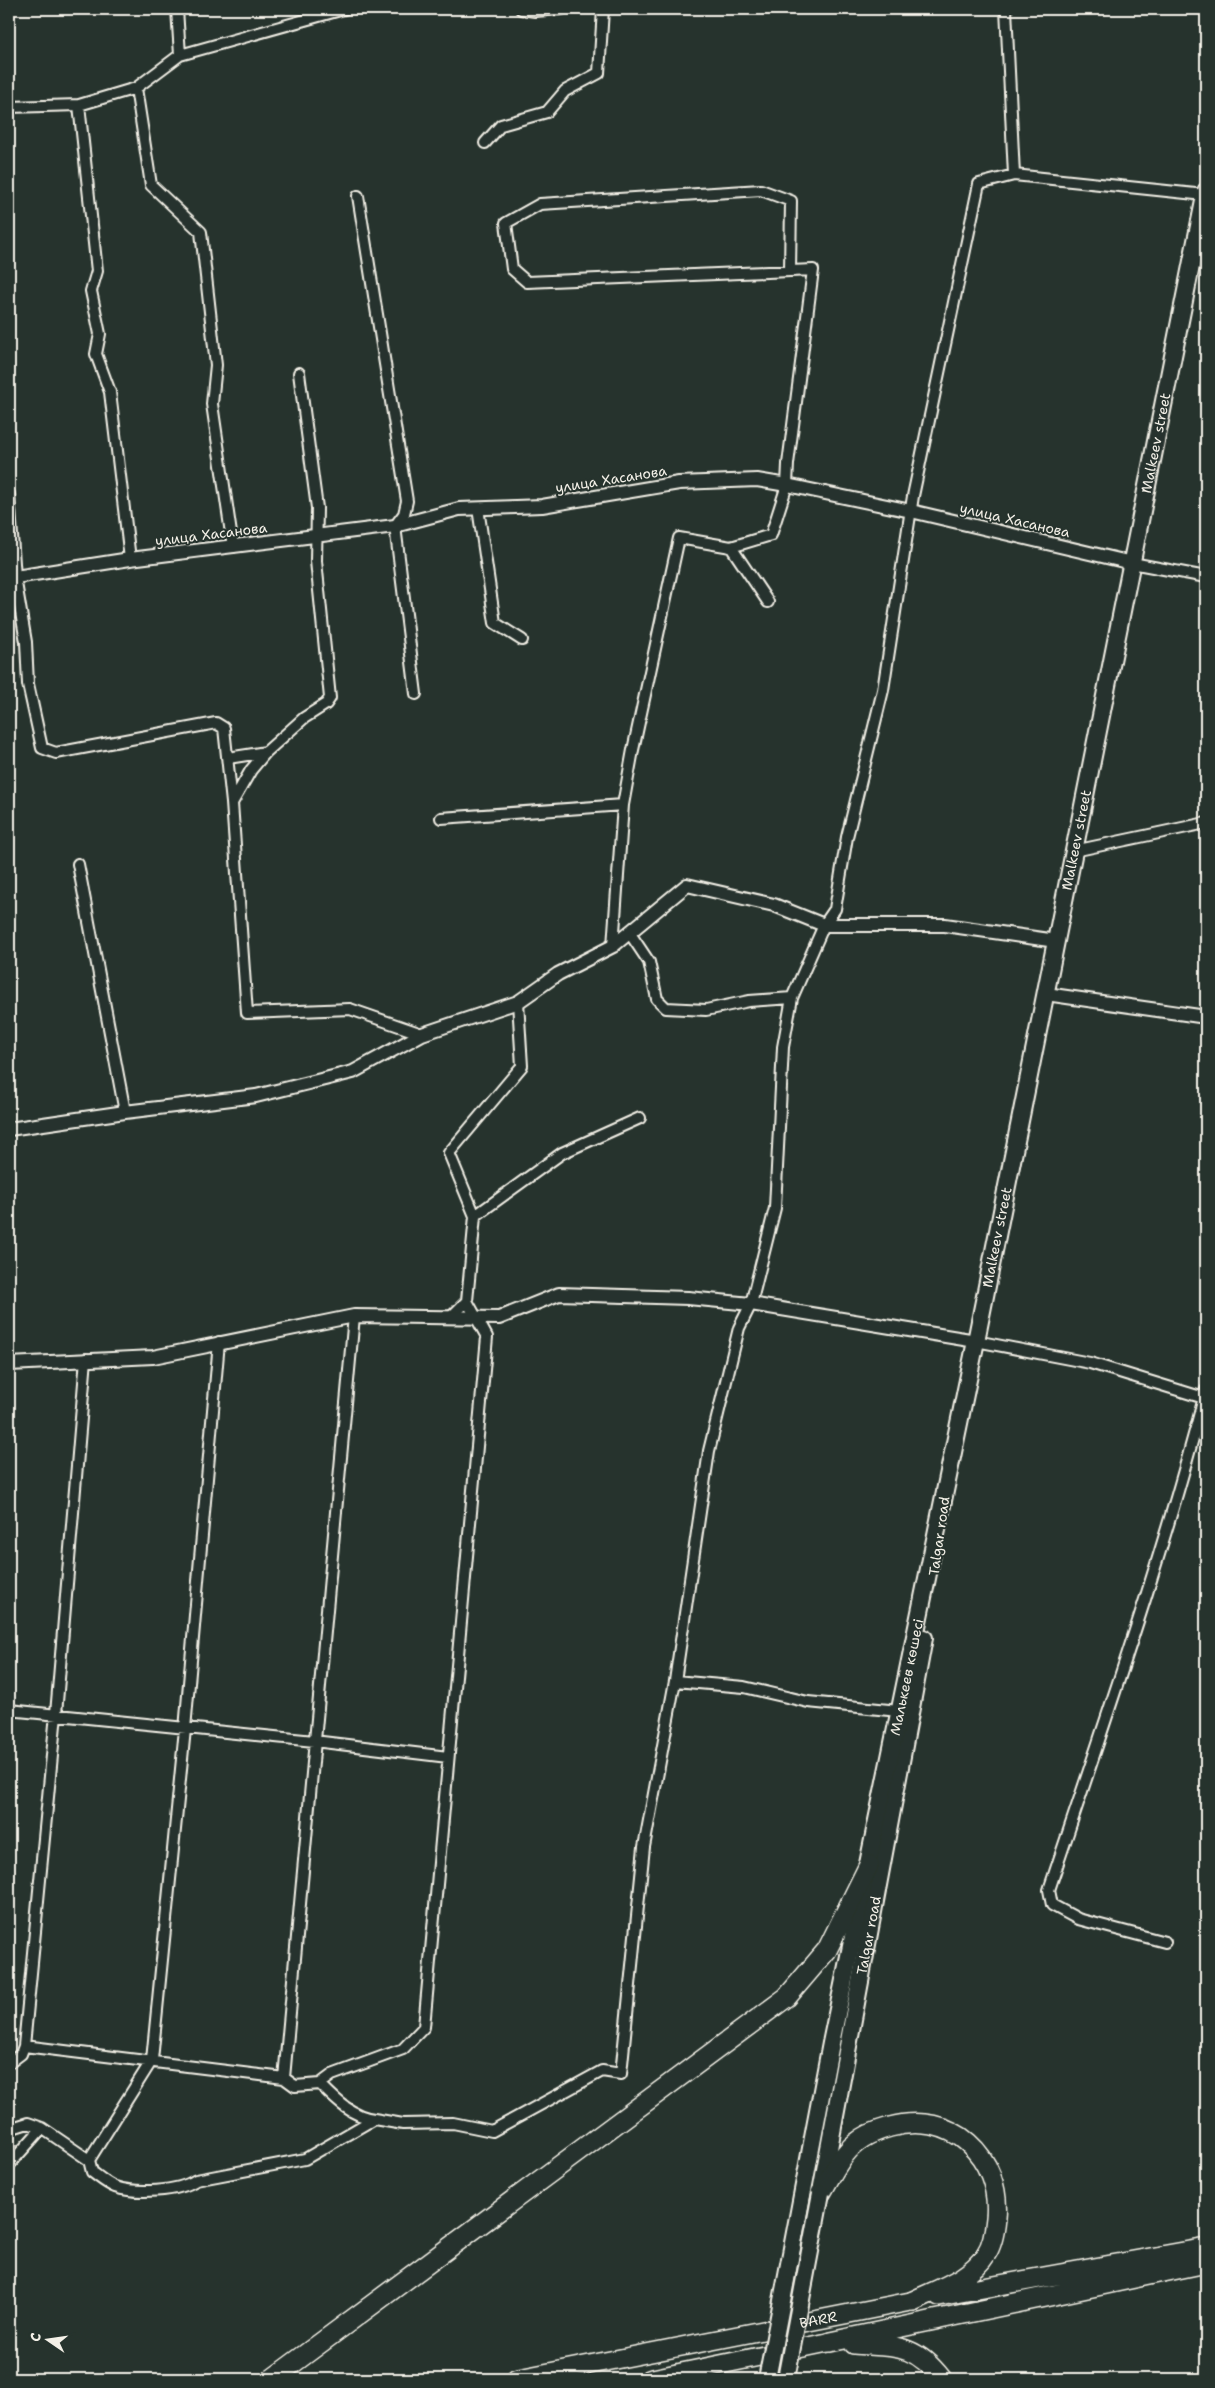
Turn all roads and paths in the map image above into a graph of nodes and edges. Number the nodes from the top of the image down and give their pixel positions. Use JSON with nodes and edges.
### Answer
{"nodes":[{"id":1,"x":178,"y":9,"type":"edge"},
{"id":2,"x":344,"y":9,"type":"edge"},
{"id":3,"x":522,"y":9,"type":"edge"},
{"id":4,"x":562,"y":9,"type":"edge"},
{"id":5,"x":603,"y":9,"type":"edge"},
{"id":6,"x":1006,"y":9,"type":"edge"},
{"id":7,"x":180,"y":55,"type":"junction"},
{"id":8,"x":136,"y":88,"type":"junction"},
{"id":9,"x":79,"y":105,"type":"junction"},
{"id":10,"x":9,"y":107,"type":"edge"},
{"id":11,"x":485,"y":143,"type":"dead end"},
{"id":12,"x":1014,"y":175,"type":"junction"},
{"id":13,"x":1206,"y":193,"type":"edge"},
{"id":14,"x":358,"y":196,"type":"dead end"},
{"id":15,"x":790,"y":271,"type":"junction"},
{"id":16,"x":299,"y":374,"type":"dead end"},
{"id":17,"x":787,"y":485,"type":"junction"},
{"id":18,"x":9,"y":494,"type":"edge"},
{"id":19,"x":478,"y":508,"type":"junction"},
{"id":20,"x":911,"y":511,"type":"junction"},
{"id":21,"x":395,"y":526,"type":"junction"},
{"id":22,"x":316,"y":535,"type":"junction"},
{"id":23,"x":233,"y":547,"type":"junction"},
{"id":24,"x":730,"y":547,"type":"junction"},
{"id":25,"x":130,"y":558,"type":"junction"},
{"id":26,"x":1132,"y":563,"type":"junction"},
{"id":27,"x":1206,"y":577,"type":"edge"},
{"id":28,"x":12,"y":578,"type":"edge"},
{"id":29,"x":768,"y":602,"type":"dead end"},
{"id":30,"x":522,"y":640,"type":"dead end"},
{"id":31,"x":416,"y":694,"type":"dead end"},
{"id":32,"x":266,"y":752,"type":"junction"},
{"id":33,"x":228,"y":758,"type":"junction"},
{"id":34,"x":232,"y":803,"type":"junction"},
{"id":35,"x":623,"y":805,"type":"junction"},
{"id":36,"x":442,"y":818,"type":"dead end"},
{"id":37,"x":1206,"y":823,"type":"edge"},
{"id":38,"x":1074,"y":851,"type":"junction"},
{"id":39,"x":78,"y":864,"type":"dead end"},
{"id":40,"x":824,"y":925,"type":"junction"},
{"id":41,"x":629,"y":932,"type":"junction"},
{"id":42,"x":1056,"y":941,"type":"junction"},
{"id":43,"x":613,"y":946,"type":"junction"},
{"id":44,"x":1046,"y":994,"type":"junction"},
{"id":45,"x":792,"y":998,"type":"junction"},
{"id":46,"x":518,"y":1002,"type":"junction"},
{"id":47,"x":1206,"y":1017,"type":"edge"},
{"id":48,"x":422,"y":1034,"type":"junction"},
{"id":49,"x":125,"y":1112,"type":"junction"},
{"id":50,"x":640,"y":1118,"type":"dead end"},
{"id":51,"x":9,"y":1129,"type":"edge"},
{"id":52,"x":475,"y":1216,"type":"junction"},
{"id":53,"x":467,"y":1301,"type":"junction"},
{"id":54,"x":751,"y":1304,"type":"junction"},
{"id":55,"x":354,"y":1316,"type":"junction"},
{"id":56,"x":450,"y":1318,"type":"junction"},
{"id":57,"x":499,"y":1318,"type":"junction"},
{"id":58,"x":476,"y":1319,"type":"junction"},
{"id":59,"x":487,"y":1337,"type":"junction"},
{"id":60,"x":976,"y":1341,"type":"junction"},
{"id":61,"x":218,"y":1342,"type":"junction"},
{"id":62,"x":86,"y":1359,"type":"junction"},
{"id":63,"x":9,"y":1364,"type":"edge"},
{"id":64,"x":1205,"y":1394,"type":"edge"},
{"id":65,"x":1204,"y":1417,"type":"edge"},
{"id":66,"x":945,"y":1490,"type":"junction"},
{"id":67,"x":675,"y":1681,"type":"junction"},
{"id":68,"x":9,"y":1710,"type":"edge"},
{"id":69,"x":899,"y":1711,"type":"junction"},
{"id":70,"x":56,"y":1714,"type":"junction"},
{"id":71,"x":186,"y":1729,"type":"junction"},
{"id":72,"x":314,"y":1741,"type":"junction"},
{"id":73,"x":448,"y":1757,"type":"junction"},
{"id":74,"x":869,"y":1865,"type":"junction"},
{"id":75,"x":1165,"y":1942,"type":"dead end"},
{"id":76,"x":24,"y":2046,"type":"junction"},
{"id":77,"x":152,"y":2060,"type":"junction"},
{"id":78,"x":9,"y":2063,"type":"edge"},
{"id":79,"x":284,"y":2078,"type":"junction"},
{"id":80,"x":320,"y":2084,"type":"junction"},
{"id":81,"x":374,"y":2119,"type":"junction"},
{"id":82,"x":42,"y":2128,"type":"junction"},
{"id":83,"x":9,"y":2129,"type":"edge"},
{"id":84,"x":89,"y":2160,"type":"junction"},
{"id":85,"x":9,"y":2164,"type":"edge"},
{"id":86,"x":821,"y":2193,"type":"junction"},
{"id":87,"x":1206,"y":2248,"type":"edge"},
{"id":88,"x":1206,"y":2263,"type":"edge"},
{"id":89,"x":1121,"y":2272,"type":"junction"},
{"id":90,"x":913,"y":2301,"type":"junction"},
{"id":91,"x":830,"y":2342,"type":"junction"},
{"id":92,"x":272,"y":2379,"type":"edge"},
{"id":93,"x":516,"y":2379,"type":"edge"},
{"id":94,"x":650,"y":2379,"type":"edge"},
{"id":95,"x":767,"y":2379,"type":"edge"},
{"id":96,"x":786,"y":2379,"type":"edge"},
{"id":97,"x":942,"y":2379,"type":"edge"}],
"edges":[{"from":1,"to":7,"type":"street"},
{"from":2,"to":7,"type":"street"},
{"from":3,"to":4,"type":"street"},
{"from":5,"to":11,"type":"street"},
{"from":6,"to":12,"type":"street"},
{"from":7,"to":8,"type":"street"},
{"from":8,"to":9,"type":"street"},
{"from":8,"to":23,"type":"street"},
{"from":9,"to":10,"type":"street"},
{"from":9,"to":25,"type":"street"},
{"from":12,"to":13,"type":"street"},
{"from":12,"to":20,"type":"street"},
{"from":13,"to":26,"type":"main road","name":"Malkeev street"},
{"from":14,"to":21,"type":"street"},
{"from":15,"to":15,"type":"street"},
{"from":15,"to":17,"type":"street"},
{"from":16,"to":22,"type":"street"},
{"from":17,"to":19,"type":"street","name":"улица Хасанова"},
{"from":17,"to":20,"type":"street","name":"улица Хасанова"},
{"from":17,"to":24,"type":"street"},
{"from":18,"to":28,"type":"street"},
{"from":19,"to":21,"type":"street","name":"улица Хасанова"},
{"from":19,"to":30,"type":"street"},
{"from":20,"to":26,"type":"street","name":"улица Хасанова"},
{"from":20,"to":40,"type":"street"},
{"from":21,"to":22,"type":"street","name":"улица Хасанова"},
{"from":21,"to":31,"type":"street"},
{"from":22,"to":23,"type":"street","name":"улица Хасанова"},
{"from":22,"to":32,"type":"street"},
{"from":23,"to":25,"type":"street","name":"улица Хасанова"},
{"from":24,"to":29,"type":"street"},
{"from":24,"to":35,"type":"street"},
{"from":25,"to":28,"type":"street","name":"улица Хасанова"},
{"from":26,"to":27,"type":"street","name":"улица Хасанова"},
{"from":26,"to":38,"type":"main road","name":"Malkeev street"},
{"from":28,"to":33,"type":"street"},
{"from":32,"to":33,"type":"street"},
{"from":32,"to":34,"type":"street"},
{"from":33,"to":34,"type":"street"},
{"from":34,"to":48,"type":"street"},
{"from":35,"to":36,"type":"street"},
{"from":35,"to":43,"type":"street"},
{"from":37,"to":38,"type":"street"},
{"from":38,"to":42,"type":"main road","name":"Malkeev street"},
{"from":39,"to":49,"type":"street"},
{"from":40,"to":41,"type":"street"},
{"from":40,"to":42,"type":"street"},
{"from":40,"to":45,"type":"street"},
{"from":41,"to":43,"type":"street"},
{"from":41,"to":45,"type":"street"},
{"from":42,"to":44,"type":"main road","name":"Malkeev street"},
{"from":43,"to":46,"type":"street"},
{"from":44,"to":47,"type":"street"},
{"from":44,"to":60,"type":"main road","name":"Malkeev street"},
{"from":45,"to":54,"type":"street"},
{"from":46,"to":48,"type":"street"},
{"from":46,"to":52,"type":"street"},
{"from":48,"to":49,"type":"street"},
{"from":49,"to":51,"type":"street"},
{"from":50,"to":52,"type":"street"},
{"from":52,"to":53,"type":"street"},
{"from":53,"to":56,"type":"street"},
{"from":53,"to":58,"type":"street"},
{"from":54,"to":57,"type":"street"},
{"from":54,"to":60,"type":"street"},
{"from":54,"to":67,"type":"street"},
{"from":55,"to":56,"type":"street"},
{"from":55,"to":61,"type":"street"},
{"from":55,"to":72,"type":"street"},
{"from":56,"to":58,"type":"street"},
{"from":57,"to":58,"type":"street"},
{"from":57,"to":59,"type":"street"},
{"from":58,"to":59,"type":"street"},
{"from":59,"to":73,"type":"street"},
{"from":60,"to":64,"type":"street"},
{"from":60,"to":66,"type":"main road","name":"Malkeev street"},
{"from":61,"to":62,"type":"street"},
{"from":61,"to":71,"type":"street"},
{"from":62,"to":63,"type":"street"},
{"from":62,"to":70,"type":"street"},
{"from":64,"to":65,"type":"street"},
{"from":65,"to":75,"type":"street"},
{"from":66,"to":69,"type":"main road","name":"Малькеев көшесі"},
{"from":66,"to":86,"type":"main road","name":"Talgar road"},
{"from":67,"to":69,"type":"street"},
{"from":67,"to":81,"type":"street"},
{"from":68,"to":70,"type":"street"},
{"from":69,"to":74,"type":"main road","name":"Малькеев көшесі"},
{"from":70,"to":71,"type":"street"},
{"from":70,"to":76,"type":"street"},
{"from":71,"to":72,"type":"street"},
{"from":71,"to":77,"type":"street"},
{"from":72,"to":73,"type":"street"},
{"from":72,"to":79,"type":"street"},
{"from":73,"to":80,"type":"street"},
{"from":74,"to":92,"type":"highway"},
{"from":74,"to":95,"type":"main road","name":"Talgar road","bridge":true},
{"from":76,"to":77,"type":"street"},
{"from":76,"to":78,"type":"street"},
{"from":77,"to":79,"type":"street"},
{"from":77,"to":84,"type":"street"},
{"from":79,"to":80,"type":"street"},
{"from":80,"to":81,"type":"street"},
{"from":81,"to":84,"type":"street"},
{"from":82,"to":83,"type":"street"},
{"from":82,"to":84,"type":"street"},
{"from":82,"to":85,"type":"street"},
{"from":86,"to":90,"type":"highway"},
{"from":86,"to":96,"type":"main road","name":"Talgar road","bridge":true},
{"from":87,"to":89,"type":"highway"},
{"from":88,"to":89,"type":"highway"},
{"from":89,"to":90,"type":"highway","name":"BARR"},
{"from":89,"to":91,"type":"highway","name":"BARR"},
{"from":90,"to":93,"type":"highway","name":"BARR"},
{"from":91,"to":94,"type":"highway","name":"BARR"},
{"from":91,"to":97,"type":"highway"}]}
